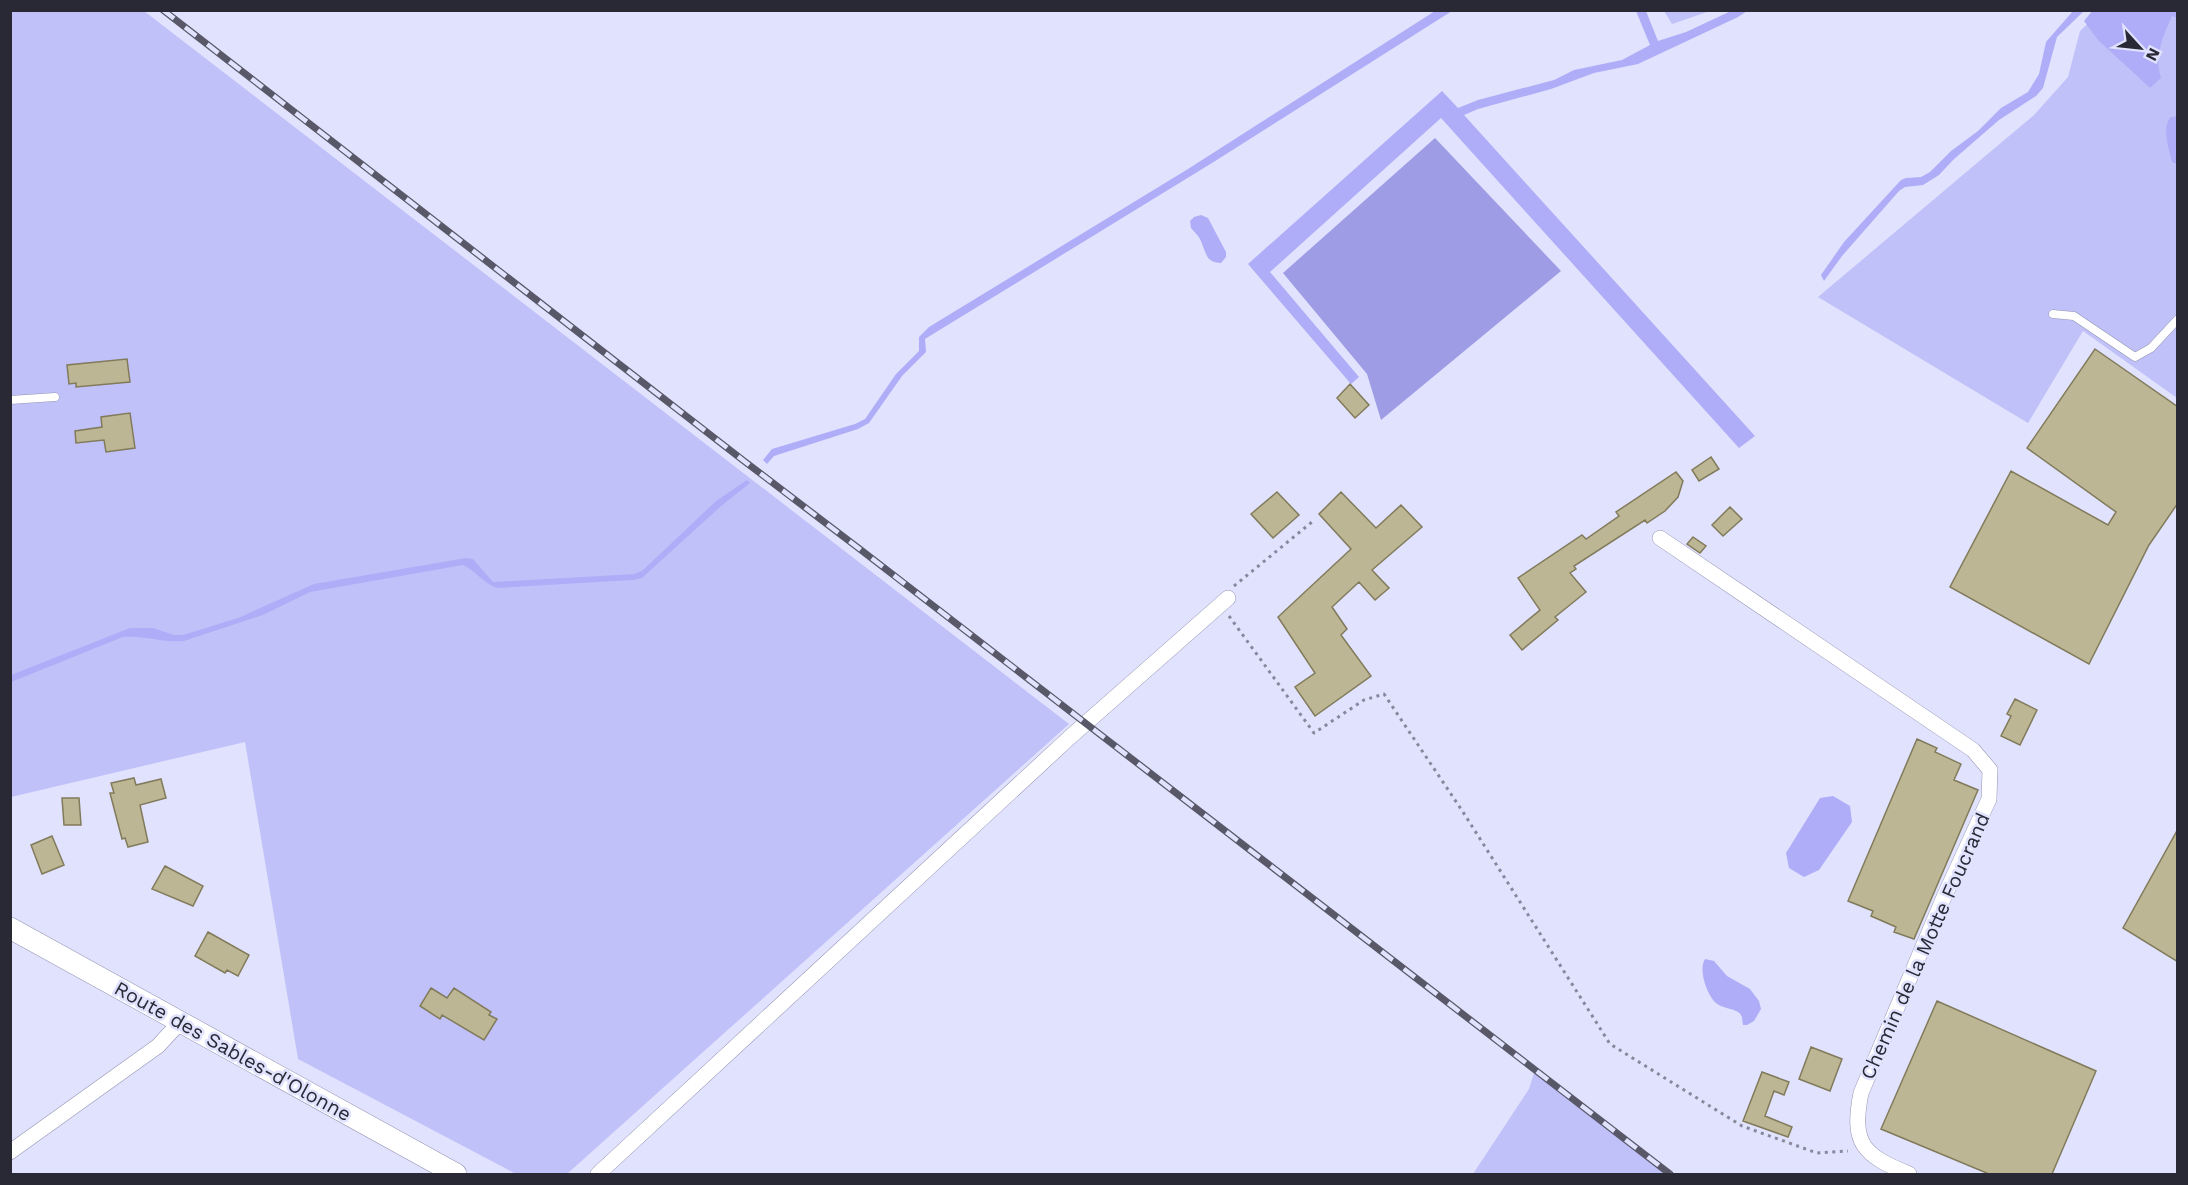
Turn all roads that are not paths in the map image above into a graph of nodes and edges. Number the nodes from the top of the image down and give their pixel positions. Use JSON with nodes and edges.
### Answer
{"nodes":[{"id":1,"x":2053,"y":314,"type":"dead end"},
{"id":2,"x":2178,"y":319,"type":"edge"},
{"id":3,"x":55,"y":397,"type":"dead end"},
{"id":4,"x":10,"y":400,"type":"edge"},
{"id":5,"x":1660,"y":538,"type":"dead end"},
{"id":6,"x":1228,"y":598,"type":"road end"},
{"id":7,"x":10,"y":928,"type":"edge"},
{"id":8,"x":181,"y":1022,"type":"junction"},
{"id":9,"x":10,"y":1152,"type":"edge"},
{"id":10,"x":456,"y":1174,"type":"edge"},
{"id":11,"x":598,"y":1174,"type":"edge"},
{"id":12,"x":1909,"y":1174,"type":"edge"}],
"edges":[{"from":1,"to":2,"type":"lane"},
{"from":3,"to":4,"type":"lane"},
{"from":5,"to":12,"type":"street","name":"Chemin de la Motte Foucrand"},
{"from":6,"to":11,"type":"street"},
{"from":7,"to":8,"type":"main road","name":"Route des Sables-d'Olonne"},
{"from":8,"to":9,"type":"street"},
{"from":8,"to":10,"type":"main road","name":"Route des Sables-d'Olonne"}]}
